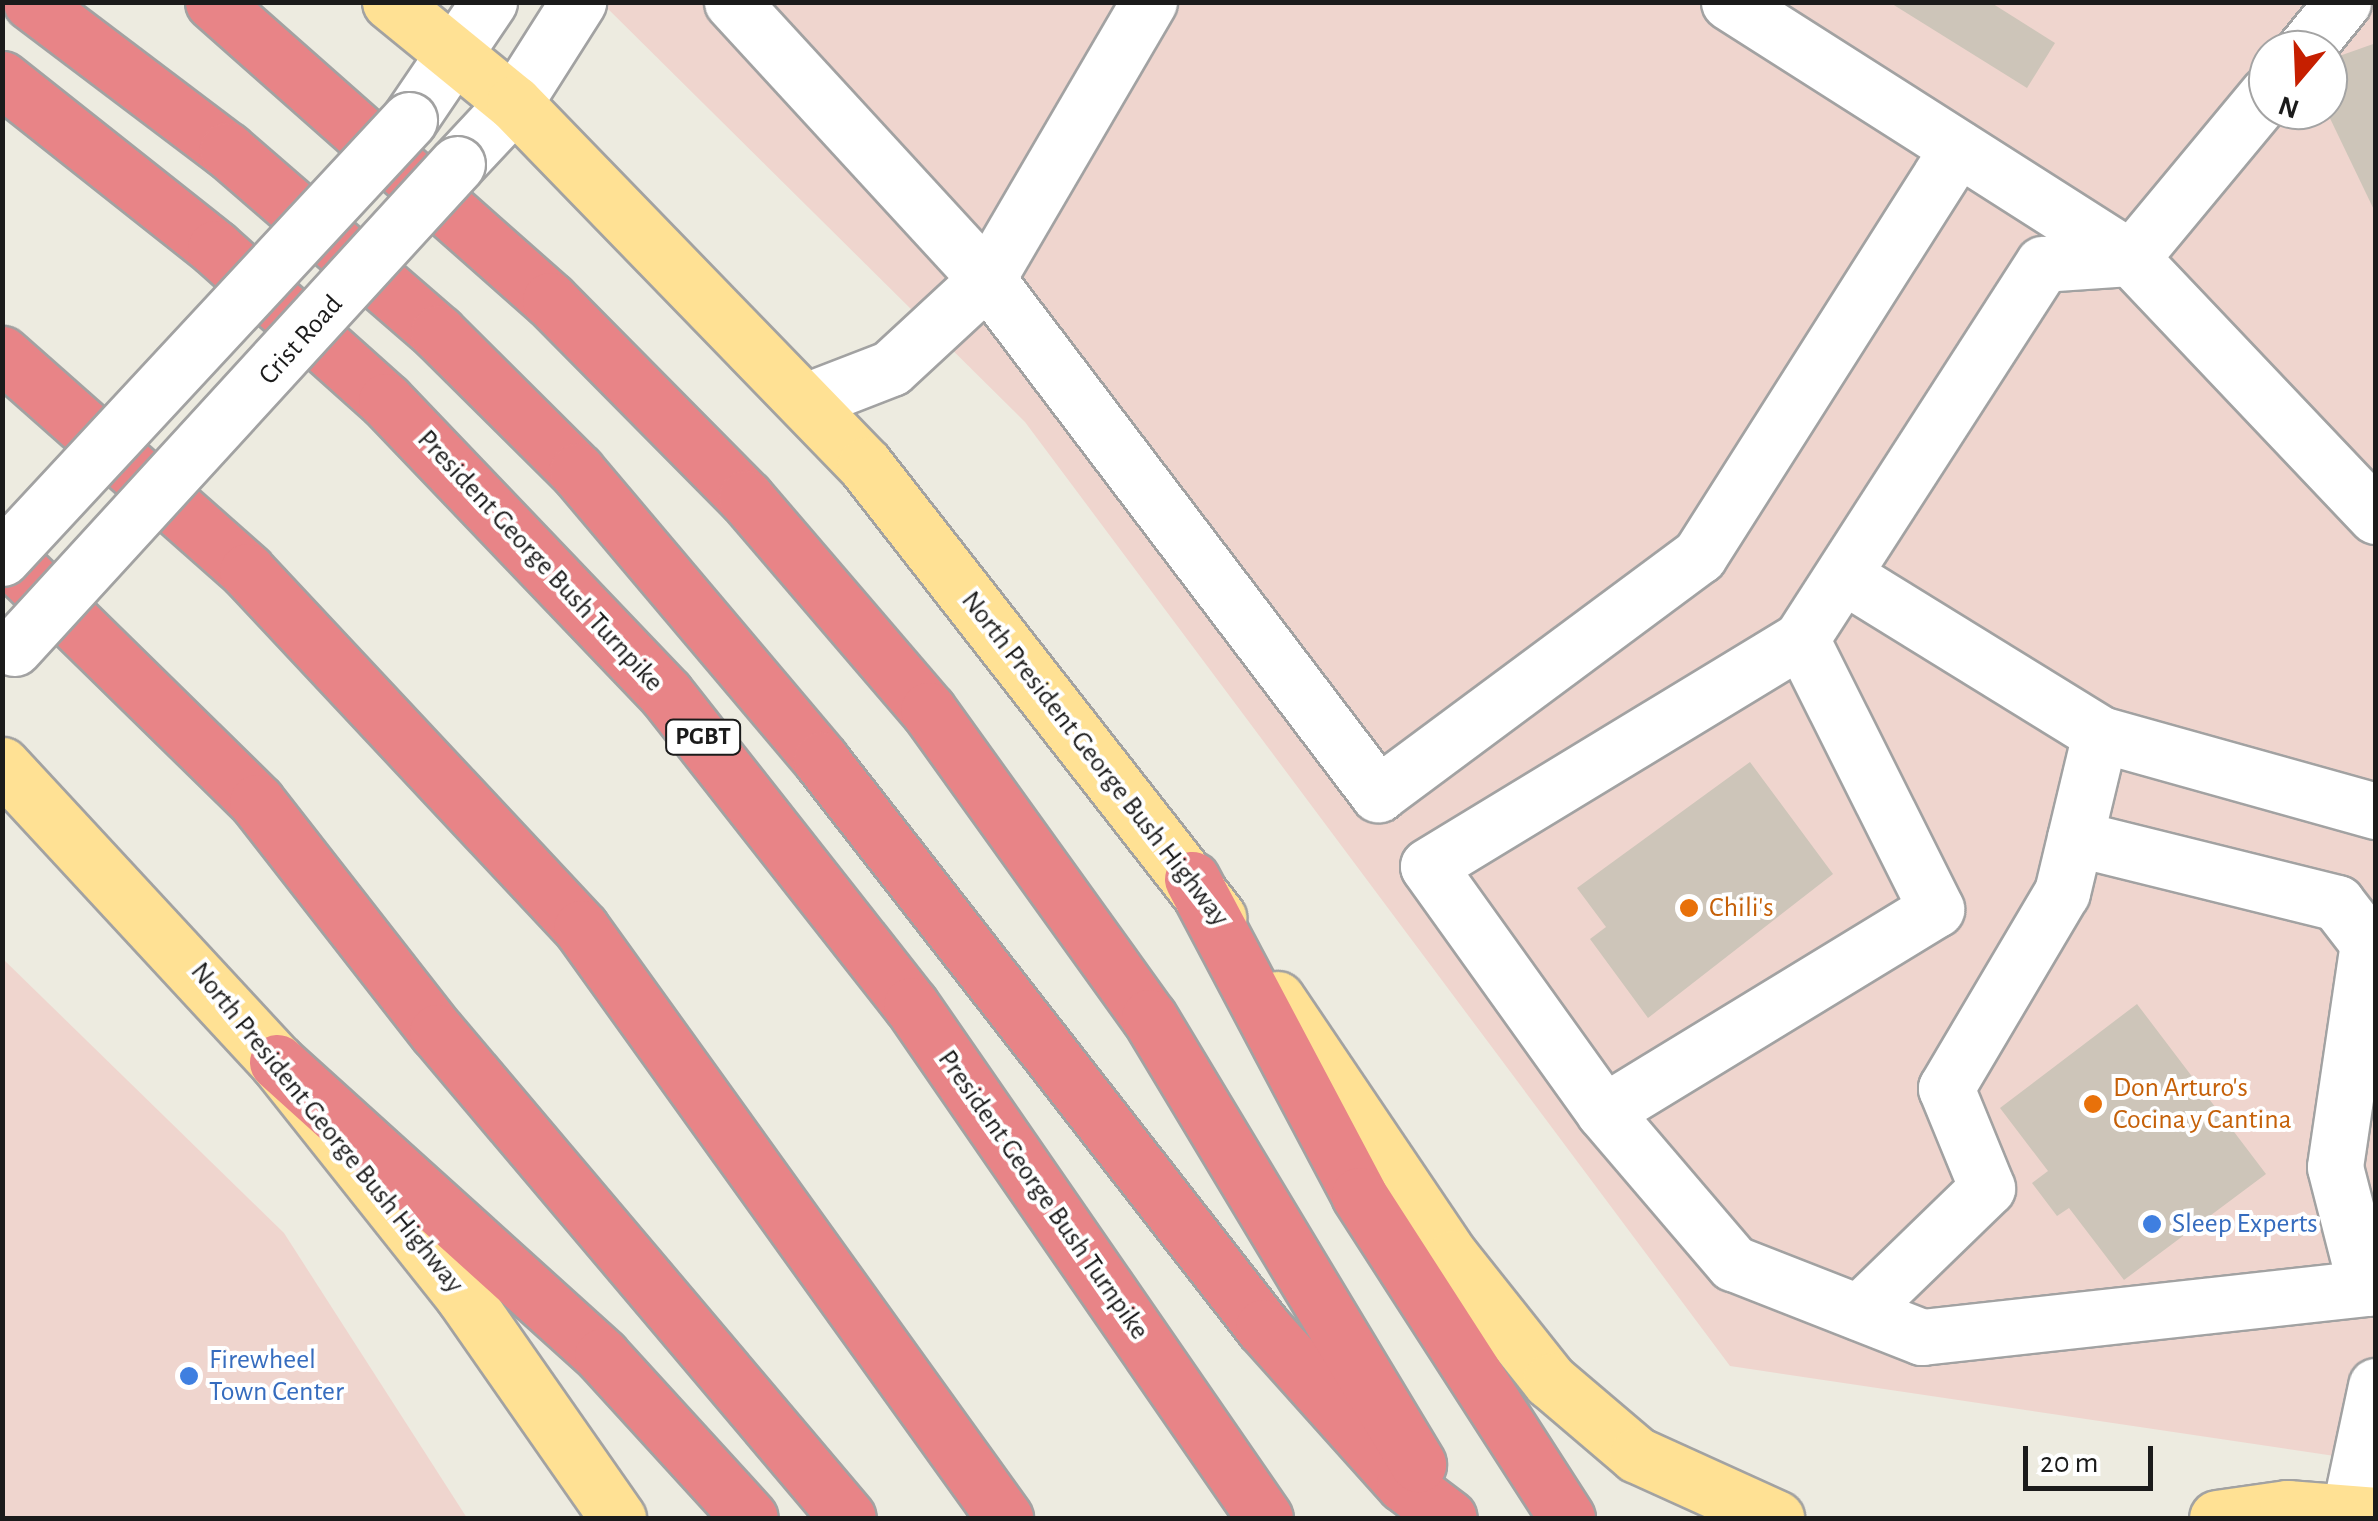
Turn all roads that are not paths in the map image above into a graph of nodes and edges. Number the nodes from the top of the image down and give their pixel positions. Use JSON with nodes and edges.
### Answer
{"nodes":[{"id":1,"x":31,"y":2,"type":"edge"},
{"id":2,"x":213,"y":2,"type":"edge"},
{"id":3,"x":390,"y":2,"type":"edge"},
{"id":4,"x":489,"y":2,"type":"edge"},
{"id":5,"x":578,"y":2,"type":"edge"},
{"id":6,"x":732,"y":2,"type":"edge"},
{"id":7,"x":1149,"y":2,"type":"edge"},
{"id":8,"x":1729,"y":2,"type":"edge"},
{"id":9,"x":2343,"y":2,"type":"edge"},
{"id":10,"x":2320,"y":30,"type":"edge"},
{"id":11,"x":454,"y":55,"type":"junction"},
{"id":12,"x":2,"y":80,"type":"edge"},
{"id":13,"x":514,"y":102,"type":"junction"},
{"id":14,"x":2248,"y":117,"type":"edge"},
{"id":15,"x":1958,"y":148,"type":"junction"},
{"id":16,"x":2131,"y":258,"type":"junction"},
{"id":17,"x":988,"y":279,"type":"junction"},
{"id":18,"x":2,"y":354,"type":"edge"},
{"id":19,"x":806,"y":401,"type":"junction"},
{"id":20,"x":2376,"y":516,"type":"edge"},
{"id":21,"x":2,"y":555,"type":"edge"},
{"id":22,"x":1842,"y":574,"type":"junction"},
{"id":23,"x":1801,"y":639,"type":"junction"},
{"id":24,"x":8,"y":655,"type":"edge"},
{"id":25,"x":2100,"y":734,"type":"junction"},
{"id":26,"x":2,"y":766,"type":"edge"},
{"id":27,"x":1378,"y":794,"type":"junction"},
{"id":28,"x":2376,"y":811,"type":"edge"},
{"id":29,"x":2075,"y":838,"type":"junction"},
{"id":30,"x":1428,"y":866,"type":"junction"},
{"id":31,"x":1192,"y":880,"type":"junction"},
{"id":32,"x":277,"y":1062,"type":"junction"},
{"id":33,"x":1604,"y":1112,"type":"junction"},
{"id":34,"x":2371,"y":1288,"type":"edge"},
{"id":35,"x":1858,"y":1312,"type":"junction"},
{"id":36,"x":2376,"y":1386,"type":"edge"},
{"id":37,"x":2362,"y":1514,"type":"edge"},
{"id":38,"x":618,"y":1518,"type":"edge"},
{"id":39,"x":750,"y":1518,"type":"edge"},
{"id":40,"x":848,"y":1518,"type":"edge"},
{"id":41,"x":1006,"y":1518,"type":"edge"},
{"id":42,"x":1265,"y":1518,"type":"edge"},
{"id":43,"x":1450,"y":1518,"type":"edge"},
{"id":44,"x":1568,"y":1518,"type":"edge"},
{"id":45,"x":1776,"y":1518,"type":"edge"},
{"id":46,"x":2217,"y":1518,"type":"edge"}],
"edges":[{"from":1,"to":43,"type":"highway"},
{"from":2,"to":43,"type":"highway"},
{"from":3,"to":11,"type":"main road","name":"North President George Bush Highway"},
{"from":4,"to":11,"type":"street"},
{"from":5,"to":13,"type":"street","name":"Crist Road"},
{"from":6,"to":17,"type":"street"},
{"from":7,"to":17,"type":"street"},
{"from":8,"to":15,"type":"street"},
{"from":9,"to":10,"type":"street"},
{"from":11,"to":13,"type":"main road","name":"North President George Bush Highway"},
{"from":11,"to":21,"type":"street","bridge":true},
{"from":12,"to":42,"type":"highway","name":"President George Bush Turnpike","number":"PGBT"},
{"from":13,"to":19,"type":"main road","name":"North President George Bush Highway"},
{"from":13,"to":24,"type":"street","name":"Crist Road","bridge":true},
{"from":14,"to":16,"type":"street"},
{"from":15,"to":16,"type":"street"},
{"from":15,"to":27,"type":"street"},
{"from":16,"to":20,"type":"street"},
{"from":16,"to":22,"type":"street"},
{"from":17,"to":19,"type":"street"},
{"from":17,"to":27,"type":"street"},
{"from":18,"to":41,"type":"highway"},
{"from":19,"to":31,"type":"main road","name":"North President George Bush Highway"},
{"from":21,"to":40,"type":"highway"},
{"from":22,"to":23,"type":"street"},
{"from":22,"to":25,"type":"street"},
{"from":23,"to":30,"type":"street"},
{"from":23,"to":33,"type":"street"},
{"from":25,"to":28,"type":"street"},
{"from":25,"to":29,"type":"street"},
{"from":26,"to":32,"type":"main road","name":"North President George Bush Highway"},
{"from":27,"to":30,"type":"street"},
{"from":29,"to":34,"type":"street"},
{"from":29,"to":35,"type":"street"},
{"from":30,"to":33,"type":"street"},
{"from":31,"to":44,"type":"highway"},
{"from":31,"to":45,"type":"main road","name":"North President George Bush Highway"},
{"from":32,"to":38,"type":"main road","name":"North President George Bush Highway"},
{"from":32,"to":39,"type":"highway"},
{"from":33,"to":35,"type":"street"},
{"from":34,"to":35,"type":"street"},
{"from":36,"to":37,"type":"street"},
{"from":37,"to":46,"type":"main road"}]}
